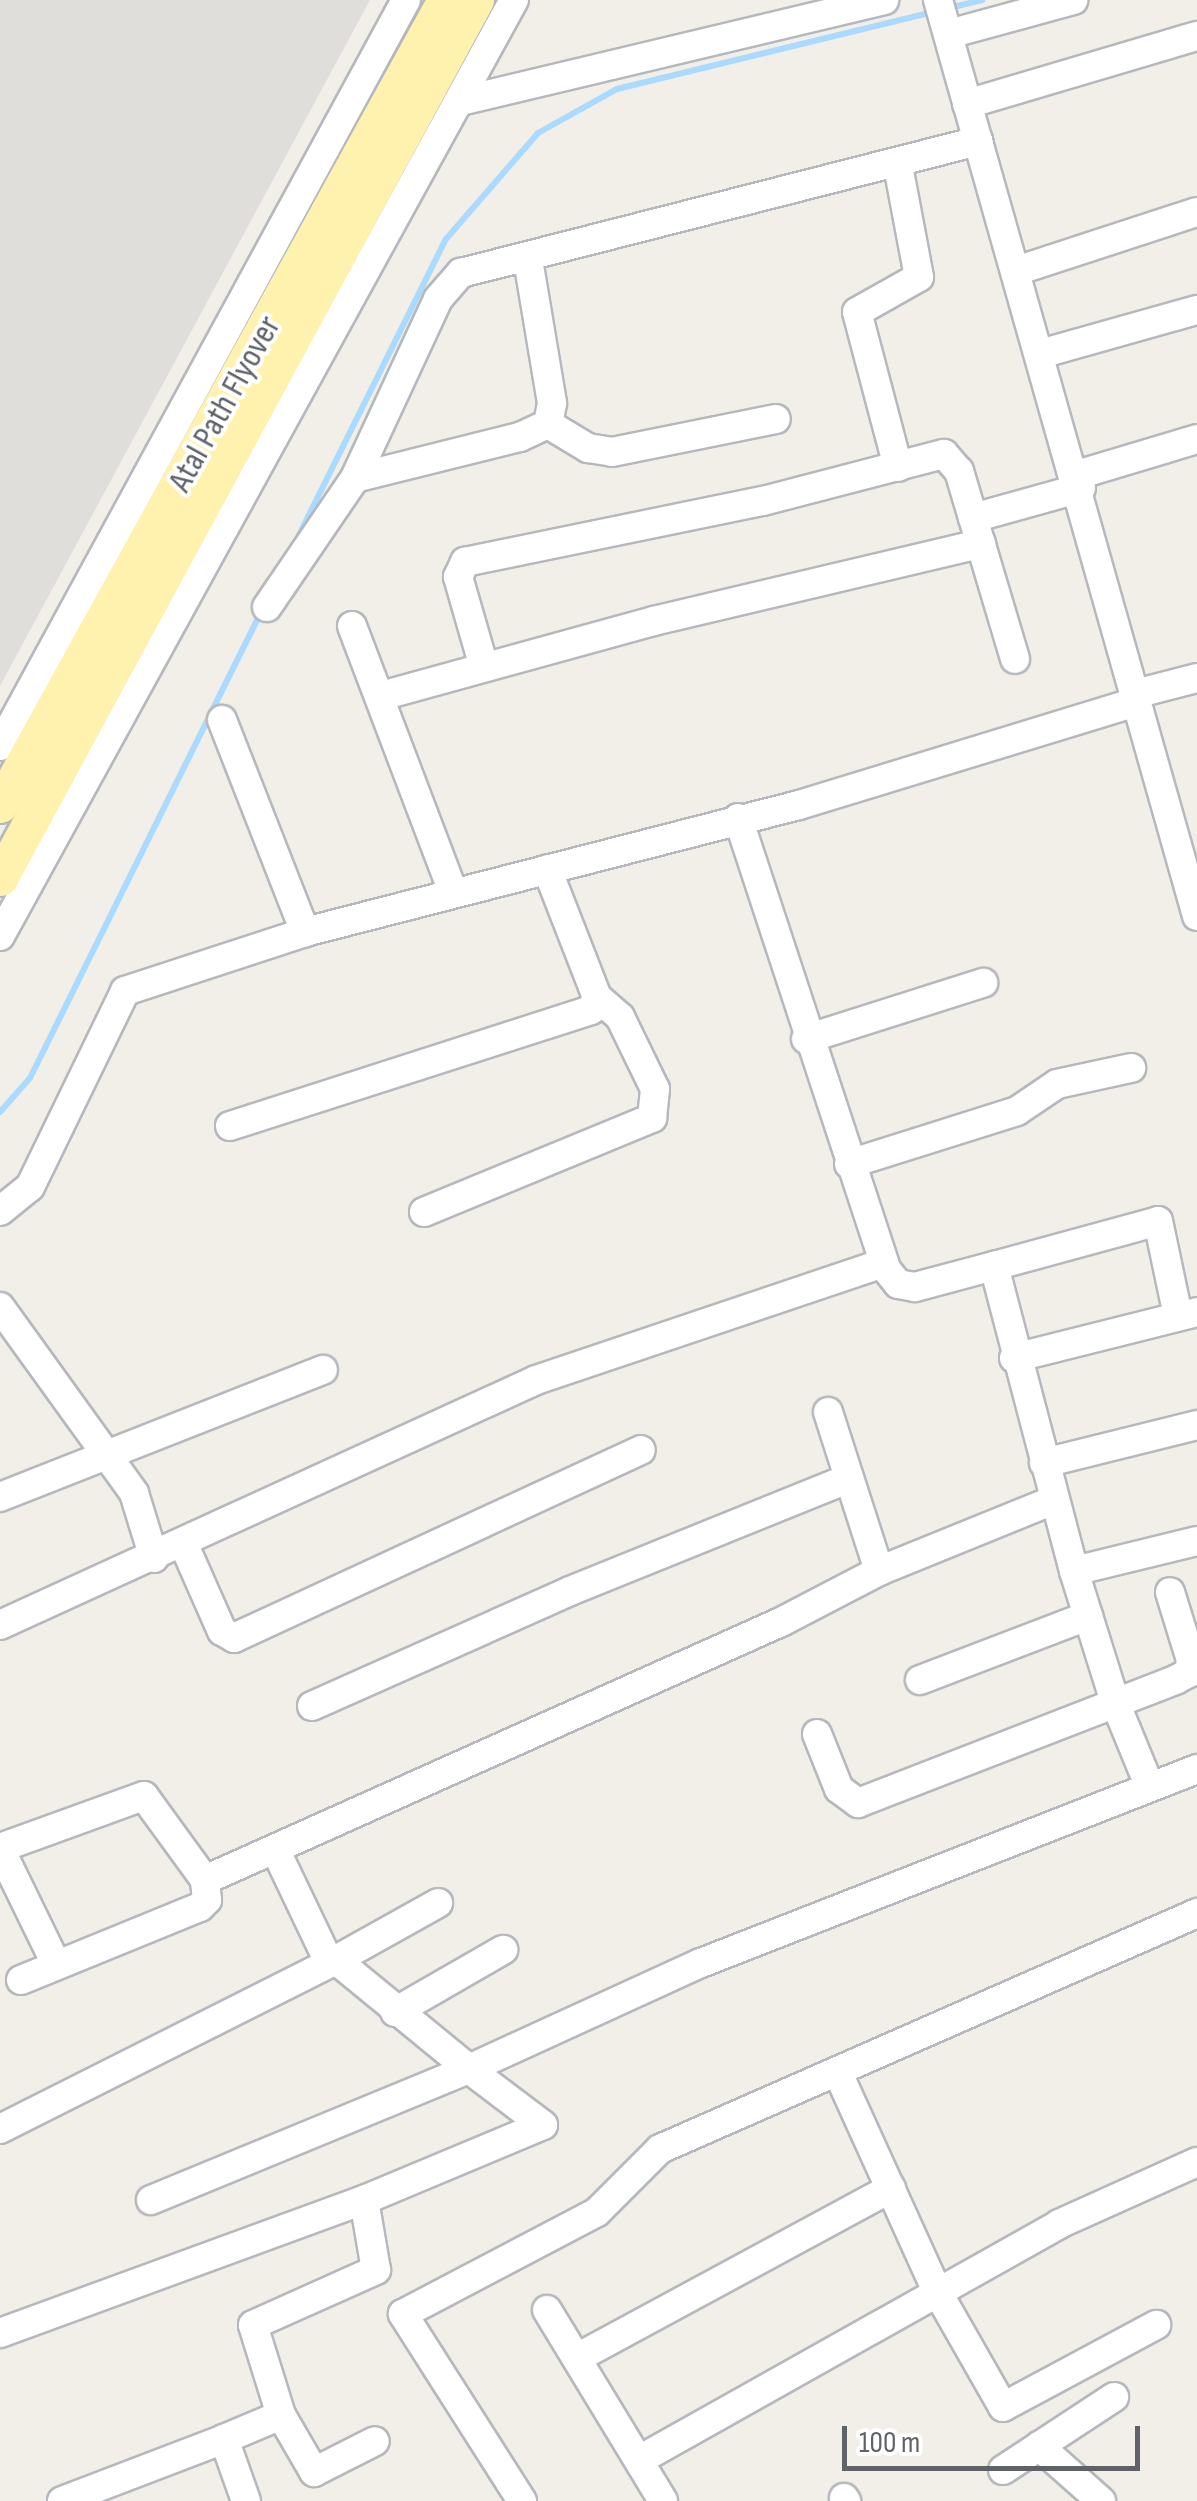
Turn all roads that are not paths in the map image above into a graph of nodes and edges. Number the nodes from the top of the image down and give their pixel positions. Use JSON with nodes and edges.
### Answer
{"nodes":[{"id":1,"x":406,"y":0,"type":"edge"},
{"id":2,"x":445,"y":0,"type":"edge"},
{"id":3,"x":476,"y":0,"type":"edge"},
{"id":4,"x":514,"y":0,"type":"edge"},
{"id":5,"x":884,"y":0,"type":"edge"},
{"id":6,"x":938,"y":0,"type":"edge"},
{"id":7,"x":1073,"y":0,"type":"edge"},
{"id":8,"x":948,"y":34,"type":"junction"},
{"id":9,"x":1197,"y":36,"type":"edge"},
{"id":10,"x":461,"y":102,"type":"junction"},
{"id":11,"x":967,"y":104,"type":"junction"},
{"id":12,"x":978,"y":142,"type":"junction"},
{"id":13,"x":898,"y":166,"type":"junction"},
{"id":14,"x":1197,"y":212,"type":"edge"},
{"id":15,"x":528,"y":260,"type":"junction"},
{"id":16,"x":1016,"y":271,"type":"junction"},
{"id":17,"x":1197,"y":310,"type":"edge"},
{"id":18,"x":1040,"y":354,"type":"junction"},
{"id":19,"x":776,"y":420,"type":"dead end"},
{"id":20,"x":548,"y":424,"type":"junction"},
{"id":21,"x":1197,"y":439,"type":"edge"},
{"id":22,"x":898,"y":466,"type":"junction"},
{"id":23,"x":355,"y":478,"type":"junction"},
{"id":24,"x":1079,"y":482,"type":"junction"},
{"id":25,"x":977,"y":531,"type":"junction"},
{"id":26,"x":267,"y":608,"type":"dead end"},
{"id":27,"x":352,"y":626,"type":"dead end"},
{"id":28,"x":1015,"y":659,"type":"dead end"},
{"id":29,"x":484,"y":667,"type":"junction"},
{"id":30,"x":1197,"y":678,"type":"edge"},
{"id":31,"x":382,"y":696,"type":"junction"},
{"id":32,"x":1135,"y":698,"type":"junction"},
{"id":33,"x":222,"y":720,"type":"dead end"},
{"id":34,"x":0,"y":746,"type":"edge"},
{"id":35,"x":84,"y":782,"type":"junction"},
{"id":36,"x":47,"y":792,"type":"junction"},
{"id":37,"x":0,"y":805,"type":"edge"},
{"id":38,"x":738,"y":818,"type":"junction"},
{"id":39,"x":1188,"y":846,"type":"edge"},
{"id":40,"x":547,"y":869,"type":"junction"},
{"id":41,"x":0,"y":878,"type":"edge"},
{"id":42,"x":453,"y":892,"type":"junction"},
{"id":43,"x":1197,"y":916,"type":"edge"},
{"id":44,"x":305,"y":932,"type":"junction"},
{"id":45,"x":0,"y":936,"type":"edge"},
{"id":46,"x":983,"y":984,"type":"dead end"},
{"id":47,"x":597,"y":997,"type":"junction"},
{"id":48,"x":806,"y":1039,"type":"junction"},
{"id":49,"x":1131,"y":1068,"type":"dead end"},
{"id":50,"x":230,"y":1126,"type":"dead end"},
{"id":51,"x":849,"y":1164,"type":"junction"},
{"id":52,"x":0,"y":1211,"type":"edge"},
{"id":53,"x":424,"y":1212,"type":"dead end"},
{"id":54,"x":883,"y":1263,"type":"junction"},
{"id":55,"x":994,"y":1266,"type":"junction"},
{"id":56,"x":0,"y":1307,"type":"edge"},
{"id":57,"x":1188,"y":1314,"type":"edge"},
{"id":58,"x":1014,"y":1358,"type":"junction"},
{"id":59,"x":323,"y":1370,"type":"dead end"},
{"id":60,"x":828,"y":1412,"type":"dead end"},
{"id":61,"x":1197,"y":1425,"type":"edge"},
{"id":62,"x":108,"y":1450,"type":"junction"},
{"id":63,"x":641,"y":1450,"type":"dead end"},
{"id":64,"x":1044,"y":1463,"type":"junction"},
{"id":65,"x":849,"y":1478,"type":"junction"},
{"id":66,"x":0,"y":1497,"type":"edge"},
{"id":67,"x":1054,"y":1500,"type":"junction"},
{"id":68,"x":1197,"y":1541,"type":"edge"},
{"id":69,"x":170,"y":1551,"type":"junction"},
{"id":70,"x":1074,"y":1571,"type":"junction"},
{"id":71,"x":879,"y":1572,"type":"junction"},
{"id":72,"x":1170,"y":1592,"type":"dead end"},
{"id":73,"x":1088,"y":1616,"type":"junction"},
{"id":74,"x":0,"y":1625,"type":"edge"},
{"id":75,"x":920,"y":1680,"type":"dead end"},
{"id":76,"x":1115,"y":1702,"type":"junction"},
{"id":77,"x":312,"y":1706,"type":"dead end"},
{"id":78,"x":818,"y":1734,"type":"dead end"},
{"id":79,"x":1197,"y":1768,"type":"edge"},
{"id":80,"x":1149,"y":1784,"type":"junction"},
{"id":81,"x":0,"y":1848,"type":"edge"},
{"id":82,"x":275,"y":1848,"type":"junction"},
{"id":83,"x":204,"y":1880,"type":"junction"},
{"id":84,"x":438,"y":1903,"type":"dead end"},
{"id":85,"x":1197,"y":1912,"type":"edge"},
{"id":86,"x":504,"y":1950,"type":"dead end"},
{"id":87,"x":333,"y":1961,"type":"junction"},
{"id":88,"x":56,"y":1964,"type":"junction"},
{"id":89,"x":21,"y":1980,"type":"dead end"},
{"id":90,"x":396,"y":2012,"type":"junction"},
{"id":91,"x":469,"y":2069,"type":"junction"},
{"id":92,"x":838,"y":2074,"type":"junction"},
{"id":93,"x":0,"y":2129,"type":"edge"},
{"id":94,"x":1194,"y":2171,"type":"edge"},
{"id":95,"x":890,"y":2188,"type":"junction"},
{"id":96,"x":151,"y":2200,"type":"dead end"},
{"id":97,"x":364,"y":2200,"type":"junction"},
{"id":98,"x":938,"y":2293,"type":"junction"},
{"id":99,"x":547,"y":2310,"type":"dead end"},
{"id":100,"x":1156,"y":2325,"type":"dead end"},
{"id":101,"x":0,"y":2333,"type":"edge"},
{"id":102,"x":577,"y":2358,"type":"junction"},
{"id":103,"x":1114,"y":2398,"type":"dead end"},
{"id":104,"x":281,"y":2415,"type":"junction"},
{"id":105,"x":224,"y":2439,"type":"junction"},
{"id":106,"x":375,"y":2440,"type":"dead end"},
{"id":107,"x":1039,"y":2446,"type":"junction"},
{"id":108,"x":641,"y":2459,"type":"junction"},
{"id":109,"x":1003,"y":2470,"type":"dead end"},
{"id":110,"x":62,"y":2501,"type":"edge"},
{"id":111,"x":246,"y":2501,"type":"edge"},
{"id":112,"x":522,"y":2501,"type":"edge"},
{"id":113,"x":663,"y":2501,"type":"edge"},
{"id":114,"x":1100,"y":2501,"type":"edge"}],
"edges":[{"from":1,"to":34,"type":"street"},
{"from":2,"to":37,"type":"main road","name":"Atal Path Flyover"},
{"from":3,"to":36,"type":"main road","name":"Atal Path Flyover"},
{"from":4,"to":10,"type":"street"},
{"from":5,"to":10,"type":"street"},
{"from":6,"to":8,"type":"street"},
{"from":7,"to":8,"type":"street"},
{"from":8,"to":11,"type":"street"},
{"from":9,"to":11,"type":"street"},
{"from":10,"to":35,"type":"street"},
{"from":11,"to":12,"type":"street"},
{"from":12,"to":13,"type":"street"},
{"from":12,"to":16,"type":"street"},
{"from":13,"to":15,"type":"street"},
{"from":13,"to":22,"type":"street"},
{"from":14,"to":16,"type":"street"},
{"from":15,"to":20,"type":"street"},
{"from":15,"to":23,"type":"street"},
{"from":16,"to":18,"type":"street"},
{"from":17,"to":18,"type":"street"},
{"from":18,"to":24,"type":"street"},
{"from":19,"to":20,"type":"street"},
{"from":20,"to":23,"type":"street"},
{"from":21,"to":24,"type":"street"},
{"from":22,"to":25,"type":"street"},
{"from":22,"to":29,"type":"street"},
{"from":23,"to":26,"type":"street"},
{"from":24,"to":25,"type":"street"},
{"from":24,"to":32,"type":"street"},
{"from":25,"to":28,"type":"street"},
{"from":25,"to":29,"type":"street"},
{"from":27,"to":31,"type":"street"},
{"from":29,"to":31,"type":"street"},
{"from":30,"to":32,"type":"street"},
{"from":31,"to":42,"type":"street"},
{"from":32,"to":38,"type":"street"},
{"from":32,"to":39,"type":"street"},
{"from":33,"to":44,"type":"street"},
{"from":35,"to":36,"type":"main road"},
{"from":35,"to":45,"type":"street"},
{"from":36,"to":41,"type":"main road","name":"Atal Path Flyover"},
{"from":38,"to":40,"type":"street"},
{"from":38,"to":48,"type":"street"},
{"from":39,"to":43,"type":"street"},
{"from":40,"to":42,"type":"street"},
{"from":40,"to":47,"type":"street"},
{"from":42,"to":44,"type":"street"},
{"from":44,"to":52,"type":"street"},
{"from":46,"to":48,"type":"street"},
{"from":47,"to":50,"type":"street"},
{"from":47,"to":53,"type":"street"},
{"from":48,"to":51,"type":"street"},
{"from":49,"to":51,"type":"street"},
{"from":51,"to":54,"type":"street"},
{"from":54,"to":55,"type":"street"},
{"from":54,"to":69,"type":"street"},
{"from":55,"to":57,"type":"street"},
{"from":55,"to":58,"type":"street"},
{"from":56,"to":62,"type":"street"},
{"from":57,"to":58,"type":"street"},
{"from":58,"to":64,"type":"street"},
{"from":59,"to":62,"type":"street"},
{"from":60,"to":65,"type":"street"},
{"from":61,"to":64,"type":"street"},
{"from":62,"to":66,"type":"street"},
{"from":62,"to":69,"type":"street"},
{"from":63,"to":69,"type":"street"},
{"from":64,"to":67,"type":"street"},
{"from":65,"to":71,"type":"street"},
{"from":65,"to":77,"type":"street"},
{"from":67,"to":70,"type":"street"},
{"from":67,"to":71,"type":"street"},
{"from":68,"to":70,"type":"street"},
{"from":69,"to":74,"type":"street"},
{"from":70,"to":73,"type":"street"},
{"from":71,"to":82,"type":"street"},
{"from":72,"to":76,"type":"street"},
{"from":73,"to":75,"type":"street"},
{"from":73,"to":76,"type":"street"},
{"from":76,"to":78,"type":"street"},
{"from":76,"to":80,"type":"street"},
{"from":79,"to":80,"type":"street"},
{"from":80,"to":91,"type":"street"},
{"from":81,"to":83,"type":"street"},
{"from":81,"to":88,"type":"street"},
{"from":82,"to":83,"type":"street"},
{"from":82,"to":87,"type":"street"},
{"from":83,"to":88,"type":"street"},
{"from":84,"to":87,"type":"street"},
{"from":85,"to":92,"type":"street"},
{"from":86,"to":90,"type":"street"},
{"from":87,"to":90,"type":"street"},
{"from":87,"to":93,"type":"street"},
{"from":88,"to":89,"type":"street"},
{"from":90,"to":91,"type":"street"},
{"from":91,"to":96,"type":"street"},
{"from":91,"to":97,"type":"street"},
{"from":92,"to":95,"type":"street"},
{"from":92,"to":112,"type":"street"},
{"from":94,"to":98,"type":"street"},
{"from":95,"to":98,"type":"street"},
{"from":95,"to":102,"type":"street"},
{"from":97,"to":101,"type":"street"},
{"from":97,"to":104,"type":"street"},
{"from":98,"to":100,"type":"street"},
{"from":98,"to":108,"type":"street"},
{"from":99,"to":102,"type":"street"},
{"from":102,"to":108,"type":"street"},
{"from":103,"to":107,"type":"street"},
{"from":104,"to":105,"type":"street"},
{"from":104,"to":106,"type":"street"},
{"from":105,"to":110,"type":"street"},
{"from":105,"to":111,"type":"street"},
{"from":107,"to":109,"type":"street"},
{"from":107,"to":114,"type":"street"},
{"from":108,"to":113,"type":"street"}]}
